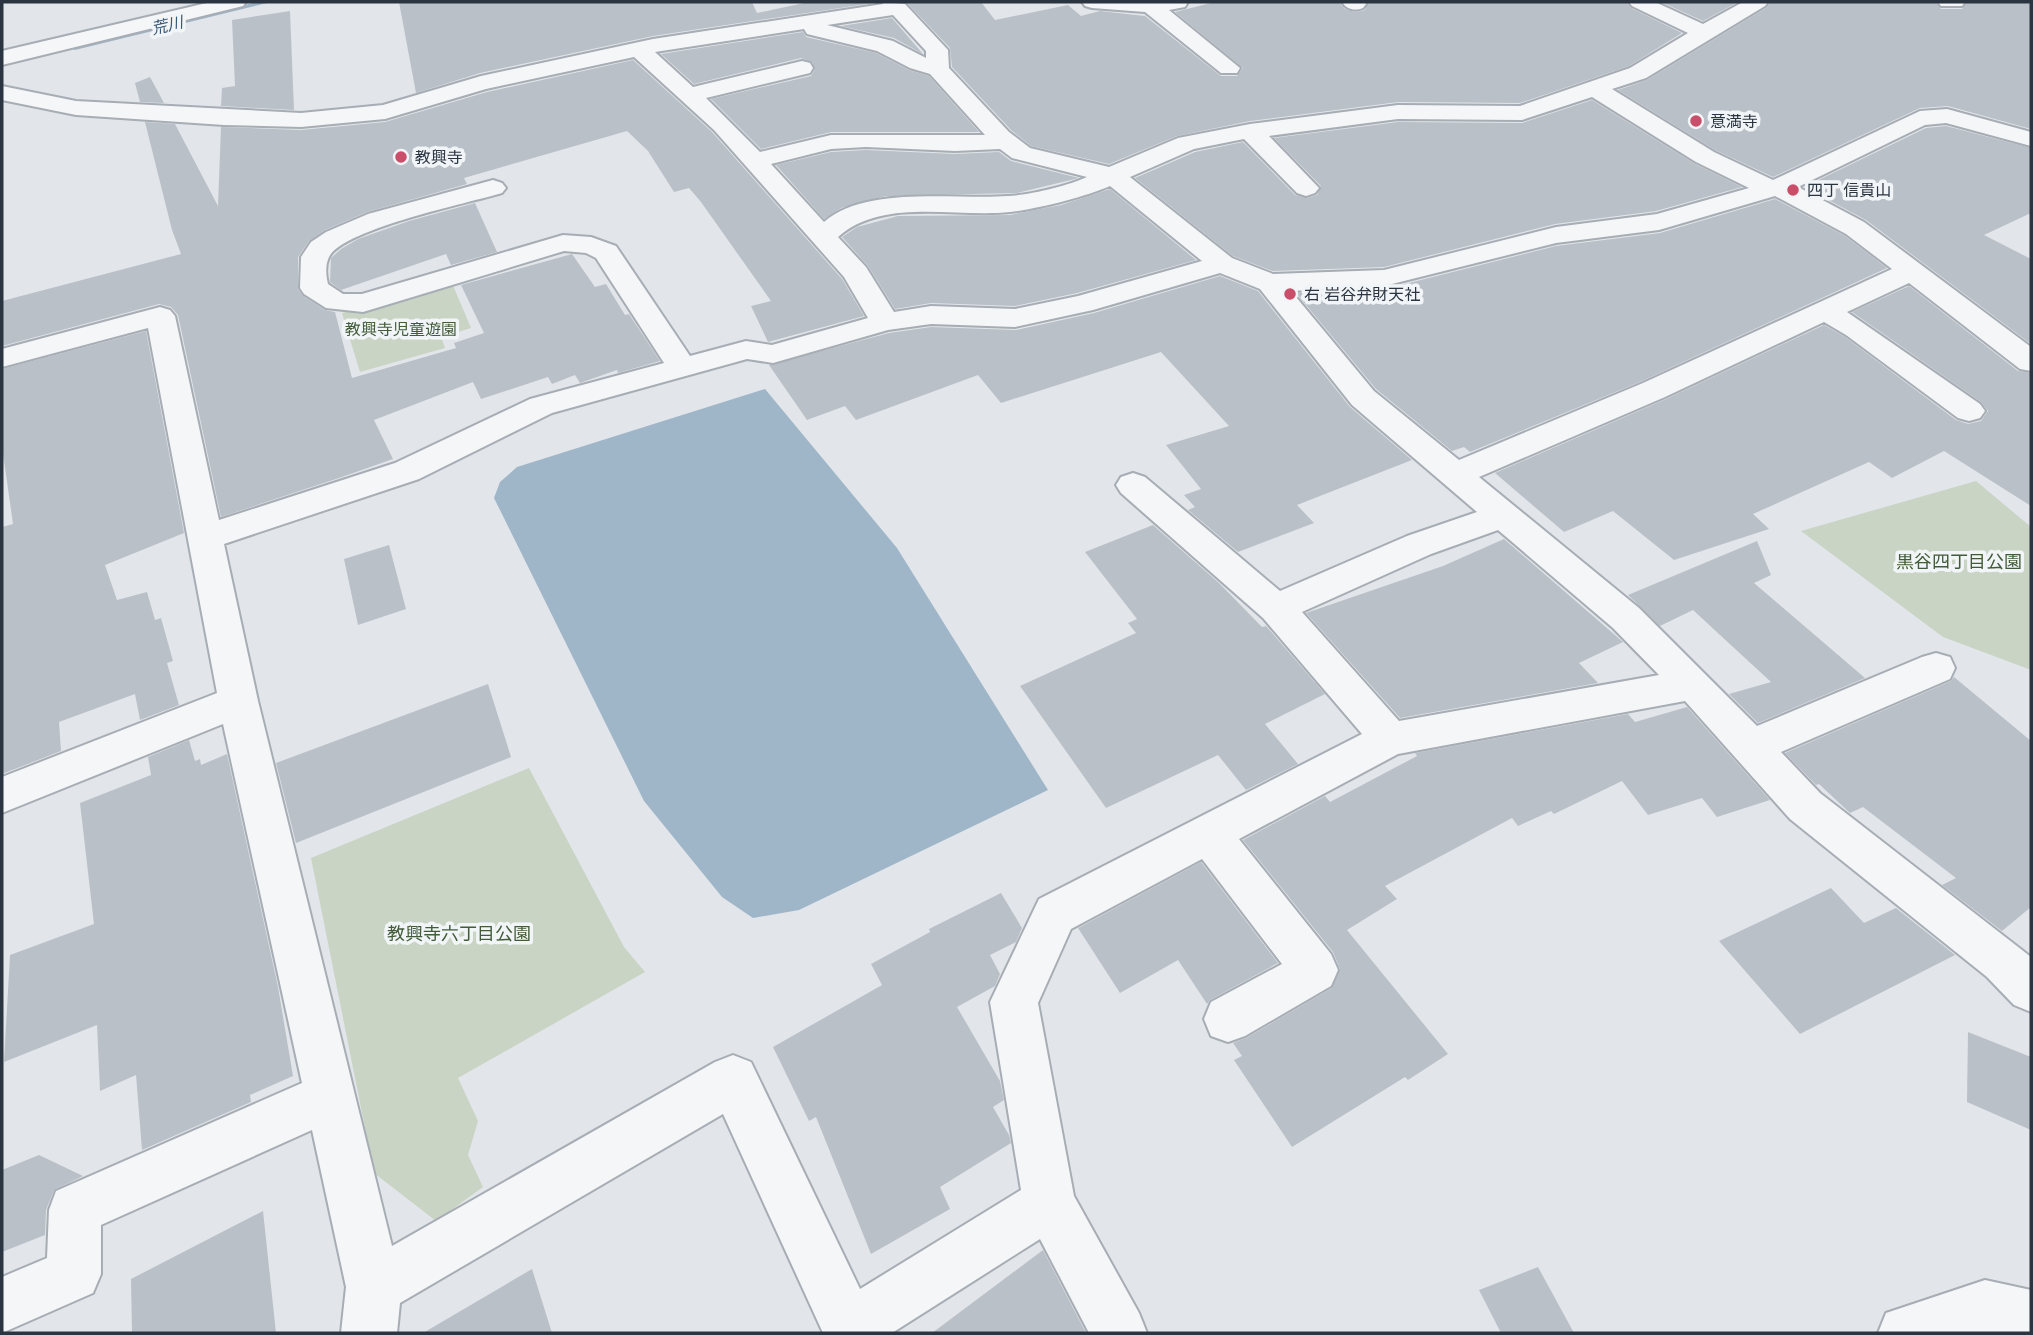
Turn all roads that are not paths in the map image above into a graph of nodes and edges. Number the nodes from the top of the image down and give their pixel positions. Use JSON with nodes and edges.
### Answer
{"nodes":[{"id":1,"x":236,"y":2,"type":"edge"},
{"id":2,"x":1092,"y":2,"type":"edge"},
{"id":3,"x":1183,"y":2,"type":"edge"},
{"id":4,"x":1639,"y":2,"type":"edge"},
{"id":5,"x":1758,"y":2,"type":"edge"},
{"id":6,"x":1948,"y":2,"type":"edge"},
{"id":7,"x":1955,"y":2,"type":"edge"},
{"id":8,"x":895,"y":5,"type":"edge"},
{"id":9,"x":1151,"y":6,"type":"junction"},
{"id":10,"x":787,"y":25,"type":"junction"},
{"id":11,"x":1704,"y":33,"type":"junction"},
{"id":12,"x":638,"y":49,"type":"junction"},
{"id":13,"x":2,"y":58,"type":"edge"},
{"id":14,"x":802,"y":68,"type":"dead end"},
{"id":15,"x":1229,"y":68,"type":"dead end"},
{"id":16,"x":938,"y":69,"type":"junction"},
{"id":17,"x":1594,"y":88,"type":"junction"},
{"id":18,"x":2,"y":93,"type":"edge"},
{"id":19,"x":688,"y":95,"type":"junction"},
{"id":20,"x":1250,"y":131,"type":"junction"},
{"id":21,"x":2031,"y":139,"type":"edge"},
{"id":22,"x":1005,"y":141,"type":"junction"},
{"id":23,"x":754,"y":161,"type":"junction"},
{"id":24,"x":1113,"y":176,"type":"junction"},
{"id":25,"x":494,"y":188,"type":"dead end"},
{"id":26,"x":1306,"y":188,"type":"dead end"},
{"id":27,"x":1775,"y":188,"type":"junction"},
{"id":28,"x":823,"y":237,"type":"junction"},
{"id":29,"x":1222,"y":264,"type":"junction"},
{"id":30,"x":1913,"y":270,"type":"junction"},
{"id":31,"x":1270,"y":283,"type":"junction"},
{"id":32,"x":1825,"y":312,"type":"junction"},
{"id":33,"x":885,"y":322,"type":"junction"},
{"id":34,"x":2,"y":358,"type":"edge"},
{"id":35,"x":2031,"y":362,"type":"edge"},
{"id":36,"x":683,"y":368,"type":"junction"},
{"id":37,"x":1969,"y":411,"type":"dead end"},
{"id":38,"x":1454,"y":474,"type":"junction"},
{"id":39,"x":1133,"y":485,"type":"dead end"},
{"id":40,"x":1502,"y":516,"type":"junction"},
{"id":41,"x":204,"y":538,"type":"junction"},
{"id":42,"x":1276,"y":608,"type":"junction"},
{"id":43,"x":1936,"y":668,"type":"dead end"},
{"id":44,"x":1693,"y":684,"type":"junction"},
{"id":45,"x":237,"y":701,"type":"junction"},
{"id":46,"x":1390,"y":739,"type":"junction"},
{"id":47,"x":1751,"y":747,"type":"junction"},
{"id":48,"x":2,"y":795,"type":"edge"},
{"id":49,"x":1208,"y":833,"type":"junction"},
{"id":50,"x":2031,"y":989,"type":"edge"},
{"id":51,"x":1228,"y":1019,"type":"dead end"},
{"id":52,"x":329,"y":1097,"type":"junction"},
{"id":53,"x":1049,"y":1203,"type":"junction"},
{"id":54,"x":2,"y":1305,"type":"edge"},
{"id":55,"x":371,"y":1310,"type":"edge"},
{"id":56,"x":2031,"y":1318,"type":"edge"},
{"id":57,"x":849,"y":1331,"type":"edge"},
{"id":58,"x":1119,"y":1333,"type":"edge"},
{"id":59,"x":1906,"y":1333,"type":"edge"}],
"edges":[{"from":1,"to":13,"type":"street"},
{"from":2,"to":9,"type":"street"},
{"from":3,"to":9,"type":"street"},
{"from":4,"to":11,"type":"street"},
{"from":5,"to":11,"type":"street"},
{"from":6,"to":7,"type":"street"},
{"from":8,"to":10,"type":"street"},
{"from":8,"to":16,"type":"street"},
{"from":9,"to":15,"type":"street"},
{"from":10,"to":12,"type":"street"},
{"from":10,"to":16,"type":"street"},
{"from":11,"to":17,"type":"street"},
{"from":12,"to":18,"type":"street"},
{"from":12,"to":19,"type":"street"},
{"from":14,"to":19,"type":"street"},
{"from":16,"to":22,"type":"street"},
{"from":17,"to":20,"type":"street"},
{"from":17,"to":27,"type":"street"},
{"from":19,"to":23,"type":"street"},
{"from":20,"to":24,"type":"street"},
{"from":20,"to":26,"type":"street"},
{"from":21,"to":27,"type":"street"},
{"from":22,"to":23,"type":"street"},
{"from":22,"to":24,"type":"street"},
{"from":23,"to":28,"type":"street"},
{"from":24,"to":28,"type":"street"},
{"from":24,"to":29,"type":"street"},
{"from":25,"to":36,"type":"street"},
{"from":27,"to":30,"type":"street"},
{"from":27,"to":31,"type":"street"},
{"from":28,"to":33,"type":"street"},
{"from":29,"to":31,"type":"street"},
{"from":29,"to":33,"type":"street"},
{"from":30,"to":32,"type":"street"},
{"from":30,"to":35,"type":"street"},
{"from":31,"to":38,"type":"street"},
{"from":32,"to":37,"type":"street"},
{"from":32,"to":38,"type":"street"},
{"from":33,"to":36,"type":"street"},
{"from":34,"to":41,"type":"street"},
{"from":36,"to":41,"type":"street"},
{"from":38,"to":40,"type":"street"},
{"from":39,"to":42,"type":"street"},
{"from":40,"to":42,"type":"street"},
{"from":40,"to":44,"type":"street"},
{"from":41,"to":45,"type":"street"},
{"from":42,"to":46,"type":"street"},
{"from":43,"to":47,"type":"street"},
{"from":44,"to":46,"type":"street"},
{"from":44,"to":47,"type":"street"},
{"from":45,"to":48,"type":"street"},
{"from":45,"to":52,"type":"street"},
{"from":46,"to":49,"type":"street"},
{"from":47,"to":50,"type":"street"},
{"from":49,"to":51,"type":"street"},
{"from":49,"to":53,"type":"street"},
{"from":52,"to":54,"type":"street"},
{"from":52,"to":55,"type":"street"},
{"from":53,"to":57,"type":"street"},
{"from":53,"to":58,"type":"street"},
{"from":55,"to":57,"type":"street"},
{"from":56,"to":59,"type":"street"}]}
